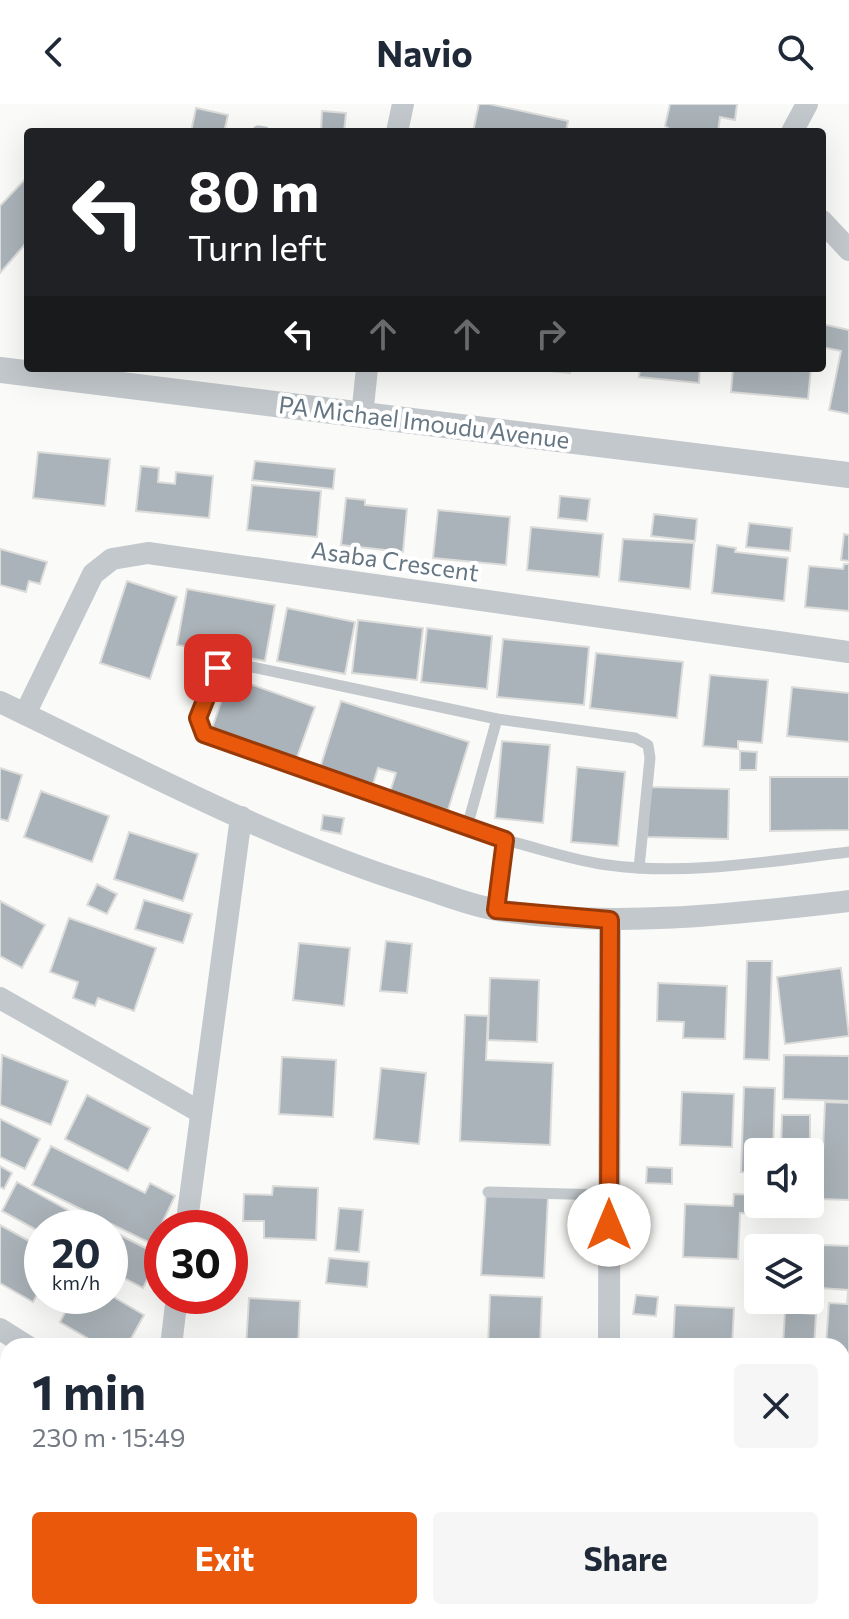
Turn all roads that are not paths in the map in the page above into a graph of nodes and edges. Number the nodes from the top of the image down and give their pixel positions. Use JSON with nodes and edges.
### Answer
{"nodes":[{"id":1,"x":403,"y":104,"type":"edge"},
{"id":2,"x":807,"y":104,"type":"edge"},
{"id":3,"x":398,"y":128,"type":"edge"},
{"id":4,"x":794,"y":128,"type":"edge"},
{"id":5,"x":826,"y":225,"type":"edge"},
{"id":6,"x":849,"y":250,"type":"edge"},
{"id":7,"x":0,"y":370,"type":"edge"},
{"id":8,"x":367,"y":372,"type":"edge"},
{"id":9,"x":362,"y":416,"type":"junction"},
{"id":10,"x":849,"y":475,"type":"edge"},
{"id":11,"x":849,"y":652,"type":"edge"},
{"id":12,"x":0,"y":702,"type":"edge"},
{"id":13,"x":25,"y":714,"type":"junction"},
{"id":14,"x":497,"y":719,"type":"junction"},
{"id":15,"x":241,"y":817,"type":"junction"},
{"id":16,"x":467,"y":827,"type":"junction"},
{"id":17,"x":505,"y":840,"type":"junction"},
{"id":18,"x":849,"y":852,"type":"edge"},
{"id":19,"x":639,"y":868,"type":"junction"},
{"id":20,"x":849,"y":901,"type":"edge"},
{"id":21,"x":496,"y":910,"type":"junction"},
{"id":22,"x":610,"y":920,"type":"junction"},
{"id":23,"x":0,"y":998,"type":"edge"},
{"id":24,"x":200,"y":1112,"type":"junction"},
{"id":25,"x":488,"y":1192,"type":"dead end"},
{"id":26,"x":609,"y":1195,"type":"junction"},
{"id":27,"x":188,"y":1210,"type":"edge"},
{"id":28,"x":175,"y":1314,"type":"edge"},
{"id":29,"x":172,"y":1338,"type":"edge"},
{"id":30,"x":609,"y":1338,"type":"edge"}],
"edges":[{"from":1,"to":3,"type":"street"},
{"from":2,"to":4,"type":"street"},
{"from":5,"to":6,"type":"street"},
{"from":7,"to":9,"type":"street","name":"PA Michael Imoudu Avenue"},
{"from":8,"to":9,"type":"street"},
{"from":9,"to":10,"type":"street","name":"PA Michael Imoudu Avenue"},
{"from":11,"to":13,"type":"street","name":"Asaba Crescent"},
{"from":12,"to":13,"type":"street"},
{"from":13,"to":15,"type":"street"},
{"from":14,"to":16,"type":"lane"},
{"from":14,"to":16,"type":"lane"},
{"from":14,"to":19,"type":"lane"},
{"from":15,"to":21,"type":"street"},
{"from":15,"to":24,"type":"street"},
{"from":16,"to":17,"type":"lane"},
{"from":17,"to":19,"type":"lane"},
{"from":17,"to":21,"type":"lane"},
{"from":18,"to":19,"type":"lane"},
{"from":20,"to":22,"type":"street"},
{"from":21,"to":22,"type":"street"},
{"from":22,"to":26,"type":"street"},
{"from":23,"to":24,"type":"street"},
{"from":24,"to":27,"type":"street"},
{"from":25,"to":26,"type":"lane"},
{"from":26,"to":30,"type":"street"},
{"from":28,"to":29,"type":"street"}]}
